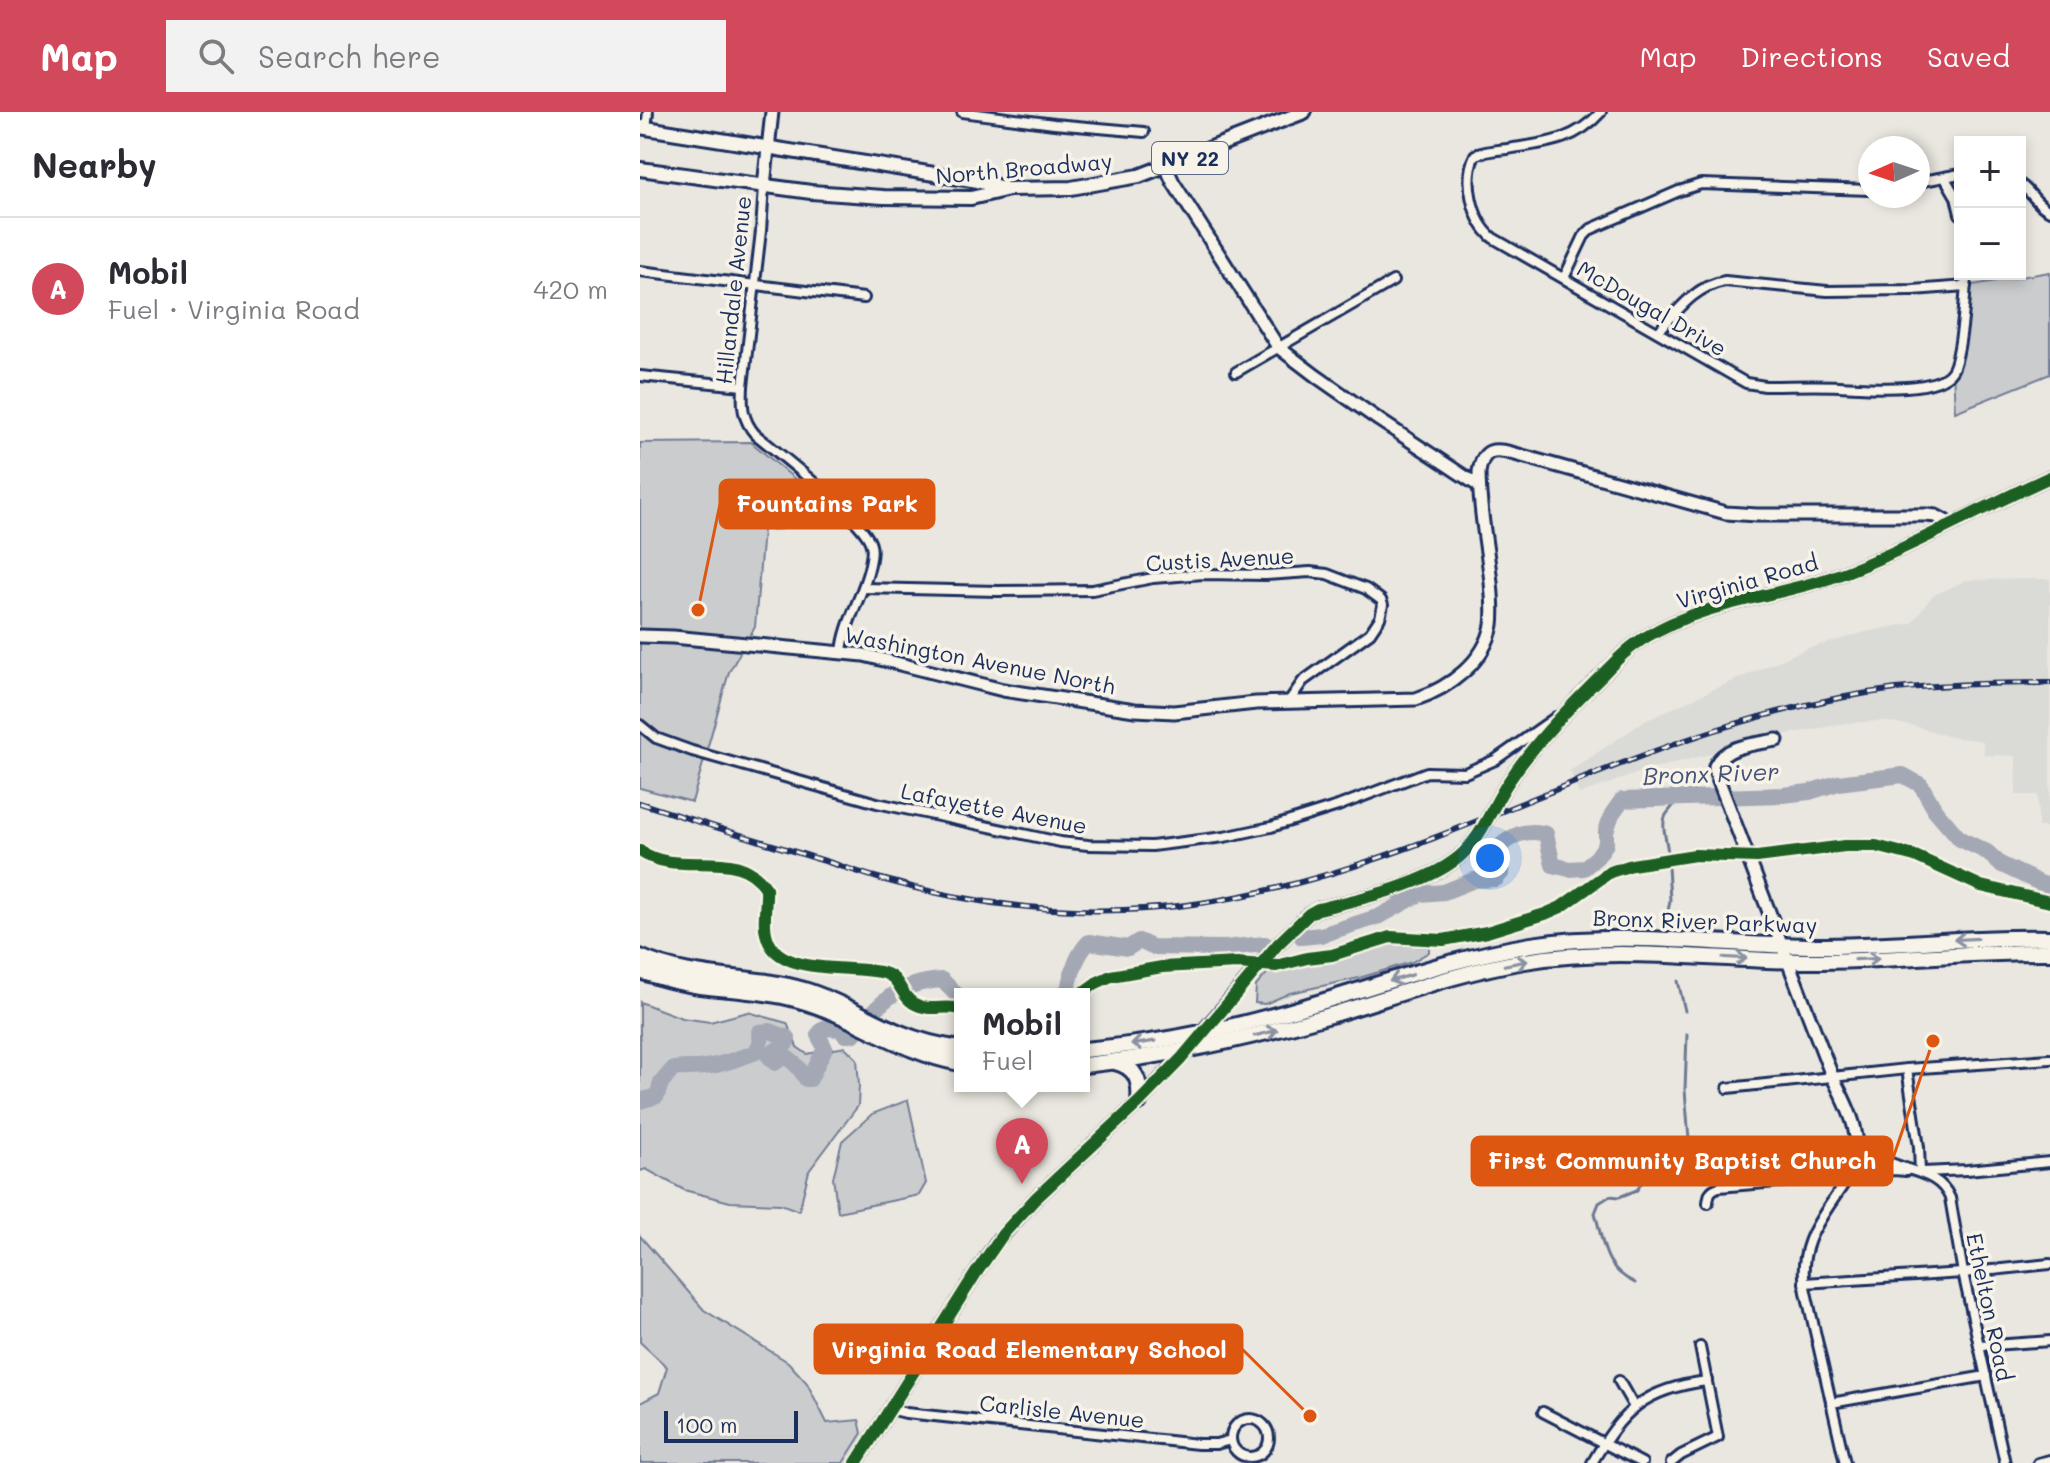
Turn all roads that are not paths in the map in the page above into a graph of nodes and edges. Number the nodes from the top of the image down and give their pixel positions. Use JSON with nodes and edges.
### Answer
{"nodes":[{"id":1,"x":648,"y":112,"type":"edge"},
{"id":2,"x":772,"y":112,"type":"edge"},
{"id":3,"x":962,"y":112,"type":"edge"},
{"id":4,"x":1304,"y":112,"type":"edge"},
{"id":5,"x":1601,"y":112,"type":"edge"},
{"id":6,"x":643,"y":128,"type":"edge"},
{"id":7,"x":1144,"y":132,"type":"dead end"},
{"id":8,"x":768,"y":148,"type":"junction"},
{"id":9,"x":1166,"y":167,"type":"junction"},
{"id":10,"x":640,"y":169,"type":"edge"},
{"id":11,"x":1954,"y":176,"type":"edge"},
{"id":12,"x":1945,"y":178,"type":"junction"},
{"id":13,"x":1930,"y":180,"type":"edge"},
{"id":14,"x":764,"y":186,"type":"junction"},
{"id":15,"x":2026,"y":188,"type":"edge"},
{"id":16,"x":1009,"y":189,"type":"junction"},
{"id":17,"x":1858,"y":190,"type":"edge"},
{"id":18,"x":1959,"y":208,"type":"edge"},
{"id":19,"x":2050,"y":211,"type":"edge"},
{"id":20,"x":640,"y":271,"type":"edge"},
{"id":21,"x":1564,"y":278,"type":"junction"},
{"id":22,"x":1966,"y":280,"type":"edge"},
{"id":23,"x":1393,"y":281,"type":"dead end"},
{"id":24,"x":755,"y":284,"type":"junction"},
{"id":25,"x":1966,"y":286,"type":"junction"},
{"id":26,"x":864,"y":298,"type":"dead end"},
{"id":27,"x":1658,"y":332,"type":"junction"},
{"id":28,"x":1278,"y":347,"type":"junction"},
{"id":29,"x":1236,"y":372,"type":"dead end"},
{"id":30,"x":640,"y":376,"type":"edge"},
{"id":31,"x":743,"y":386,"type":"junction"},
{"id":32,"x":2050,"y":477,"type":"edge"},
{"id":33,"x":1479,"y":486,"type":"junction"},
{"id":34,"x":1951,"y":524,"type":"junction"},
{"id":35,"x":863,"y":588,"type":"junction"},
{"id":36,"x":640,"y":636,"type":"edge"},
{"id":37,"x":842,"y":653,"type":"junction"},
{"id":38,"x":1289,"y":701,"type":"junction"},
{"id":39,"x":1566,"y":710,"type":"junction"},
{"id":40,"x":640,"y":725,"type":"edge"},
{"id":41,"x":1777,"y":740,"type":"dead end"},
{"id":42,"x":2050,"y":938,"type":"edge"},
{"id":43,"x":1783,"y":945,"type":"junction"},
{"id":44,"x":2050,"y":952,"type":"edge"},
{"id":45,"x":640,"y":957,"type":"edge"},
{"id":46,"x":1789,"y":961,"type":"junction"},
{"id":47,"x":640,"y":971,"type":"edge"},
{"id":48,"x":852,"y":1015,"type":"junction"},
{"id":49,"x":880,"y":1030,"type":"junction"},
{"id":50,"x":1201,"y":1033,"type":"junction"},
{"id":51,"x":954,"y":1048,"type":"edge"},
{"id":52,"x":1090,"y":1049,"type":"edge"},
{"id":53,"x":1190,"y":1049,"type":"junction"},
{"id":54,"x":2050,"y":1059,"type":"edge"},
{"id":55,"x":954,"y":1061,"type":"edge"},
{"id":56,"x":1110,"y":1062,"type":"junction"},
{"id":57,"x":1090,"y":1064,"type":"edge"},
{"id":58,"x":1907,"y":1069,"type":"junction"},
{"id":59,"x":1832,"y":1076,"type":"junction"},
{"id":60,"x":1728,"y":1088,"type":"dead end"},
{"id":61,"x":1139,"y":1102,"type":"junction"},
{"id":62,"x":1857,"y":1144,"type":"junction"},
{"id":63,"x":2050,"y":1162,"type":"edge"},
{"id":64,"x":1920,"y":1172,"type":"junction"},
{"id":65,"x":1849,"y":1176,"type":"junction"},
{"id":66,"x":1708,"y":1203,"type":"dead end"},
{"id":67,"x":2050,"y":1264,"type":"edge"},
{"id":68,"x":1963,"y":1273,"type":"junction"},
{"id":69,"x":1804,"y":1283,"type":"junction"},
{"id":70,"x":2050,"y":1341,"type":"edge"},
{"id":71,"x":1979,"y":1346,"type":"junction"},
{"id":72,"x":1700,"y":1347,"type":"dead end"},
{"id":73,"x":1986,"y":1376,"type":"junction"},
{"id":74,"x":1619,"y":1381,"type":"dead end"},
{"id":75,"x":1707,"y":1381,"type":"junction"},
{"id":76,"x":1831,"y":1403,"type":"junction"},
{"id":77,"x":1634,"y":1407,"type":"junction"},
{"id":78,"x":890,"y":1409,"type":"junction"},
{"id":79,"x":1543,"y":1412,"type":"dead end"},
{"id":80,"x":1231,"y":1440,"type":"junction"},
{"id":81,"x":1604,"y":1443,"type":"junction"},
{"id":82,"x":2050,"y":1460,"type":"edge"},
{"id":83,"x":856,"y":1463,"type":"edge"},
{"id":84,"x":1592,"y":1463,"type":"edge"},
{"id":85,"x":1642,"y":1463,"type":"edge"},
{"id":86,"x":1671,"y":1463,"type":"edge"},
{"id":87,"x":1845,"y":1463,"type":"edge"},
{"id":88,"x":2005,"y":1463,"type":"edge"},
{"id":89,"x":2038,"y":1463,"type":"edge"}],
"edges":[{"from":1,"to":6,"type":"street"},
{"from":2,"to":8,"type":"street","name":"Hillandale Avenue"},
{"from":3,"to":7,"type":"street"},
{"from":4,"to":9,"type":"main road","name":"North Broadway","number":"NY 22"},
{"from":5,"to":21,"type":"street","name":"McDougal Drive"},
{"from":6,"to":8,"type":"main road","number":"NY 22"},
{"from":8,"to":14,"type":"street","name":"Hillandale Avenue"},
{"from":8,"to":16,"type":"main road","number":"NY 22"},
{"from":9,"to":16,"type":"main road","name":"North Broadway","number":"NY 22"},
{"from":9,"to":28,"type":"street"},
{"from":10,"to":14,"type":"main road","name":"North Broadway"},
{"from":11,"to":12,"type":"street"},
{"from":12,"to":13,"type":"street"},
{"from":12,"to":18,"type":"street"},
{"from":14,"to":16,"type":"main road","name":"North Broadway"},
{"from":14,"to":24,"type":"street","name":"Hillandale Avenue"},
{"from":15,"to":19,"type":"street"},
{"from":17,"to":21,"type":"street"},
{"from":20,"to":24,"type":"street"},
{"from":21,"to":27,"type":"street","name":"McDougal Drive"},
{"from":22,"to":25,"type":"street"},
{"from":23,"to":28,"type":"street"},
{"from":24,"to":26,"type":"street"},
{"from":24,"to":31,"type":"street","name":"Hillandale Avenue"},
{"from":25,"to":27,"type":"street"},
{"from":25,"to":27,"type":"street","name":"McDougal Drive"},
{"from":28,"to":29,"type":"street"},
{"from":28,"to":33,"type":"street"},
{"from":30,"to":31,"type":"street"},
{"from":31,"to":35,"type":"street","name":"Hillandale Avenue"},
{"from":32,"to":34,"type":"street","name":"Virginia Road"},
{"from":33,"to":34,"type":"street","name":"Washington Avenue North"},
{"from":33,"to":38,"type":"street","name":"Washington Avenue North"},
{"from":34,"to":39,"type":"street","name":"Virginia Road"},
{"from":35,"to":37,"type":"street","name":"Hillandale Avenue"},
{"from":35,"to":38,"type":"street","name":"Custis Avenue"},
{"from":36,"to":37,"type":"street","name":"Washington Avenue North"},
{"from":37,"to":38,"type":"street","name":"Washington Avenue North"},
{"from":39,"to":40,"type":"street","name":"Lafayette Avenue"},
{"from":39,"to":50,"type":"street","name":"Virginia Road"},
{"from":41,"to":43,"type":"street"},
{"from":42,"to":43,"type":"highway","name":"Bronx River Parkway","one_way":true},
{"from":43,"to":46,"type":"street"},
{"from":43,"to":50,"type":"highway","name":"Bronx River Parkway","one_way":true},
{"from":46,"to":44,"type":"highway","name":"Bronx River Parkway","one_way":true},
{"from":45,"to":48,"type":"highway"},
{"from":53,"to":46,"type":"highway","name":"Bronx River Parkway","one_way":true},
{"from":46,"to":59,"type":"street"},
{"from":47,"to":48,"type":"highway"},
{"from":48,"to":49,"type":"highway"},
{"from":49,"to":51,"type":"highway"},
{"from":49,"to":55,"type":"highway"},
{"from":50,"to":52,"type":"highway","name":"Bronx River Parkway","one_way":true},
{"from":50,"to":53,"type":"street","name":"Virginia Road"},
{"from":53,"to":56,"type":"highway","name":"Bronx River Parkway"},
{"from":53,"to":61,"type":"street","name":"Virginia Road"},
{"from":54,"to":58,"type":"street"},
{"from":56,"to":57,"type":"highway","name":"Bronx River Parkway"},
{"from":56,"to":61,"type":"highway"},
{"from":58,"to":59,"type":"street"},
{"from":58,"to":64,"type":"street"},
{"from":59,"to":60,"type":"street"},
{"from":59,"to":62,"type":"street"},
{"from":61,"to":78,"type":"street","name":"Virginia Road"},
{"from":62,"to":64,"type":"street"},
{"from":62,"to":65,"type":"street"},
{"from":63,"to":64,"type":"street"},
{"from":64,"to":65,"type":"street"},
{"from":64,"to":68,"type":"street","name":"Ethelton Road"},
{"from":65,"to":66,"type":"street"},
{"from":65,"to":69,"type":"street"},
{"from":67,"to":68,"type":"street"},
{"from":68,"to":69,"type":"street"},
{"from":68,"to":71,"type":"street","name":"Ethelton Road"},
{"from":69,"to":76,"type":"street"},
{"from":70,"to":71,"type":"street"},
{"from":71,"to":73,"type":"street","name":"Ethelton Road"},
{"from":72,"to":75,"type":"street"},
{"from":73,"to":76,"type":"street"},
{"from":73,"to":88,"type":"street","name":"Ethelton Road"},
{"from":74,"to":77,"type":"street"},
{"from":75,"to":77,"type":"street"},
{"from":75,"to":86,"type":"street"},
{"from":76,"to":87,"type":"street"},
{"from":77,"to":81,"type":"street"},
{"from":78,"to":80,"type":"street","name":"Carlisle Avenue"},
{"from":78,"to":83,"type":"street","name":"Virginia Road"},
{"from":79,"to":81,"type":"street"},
{"from":80,"to":80,"type":"street","name":"Carlisle Avenue"},
{"from":81,"to":84,"type":"street"},
{"from":81,"to":85,"type":"street"},
{"from":82,"to":89,"type":"street"}]}
